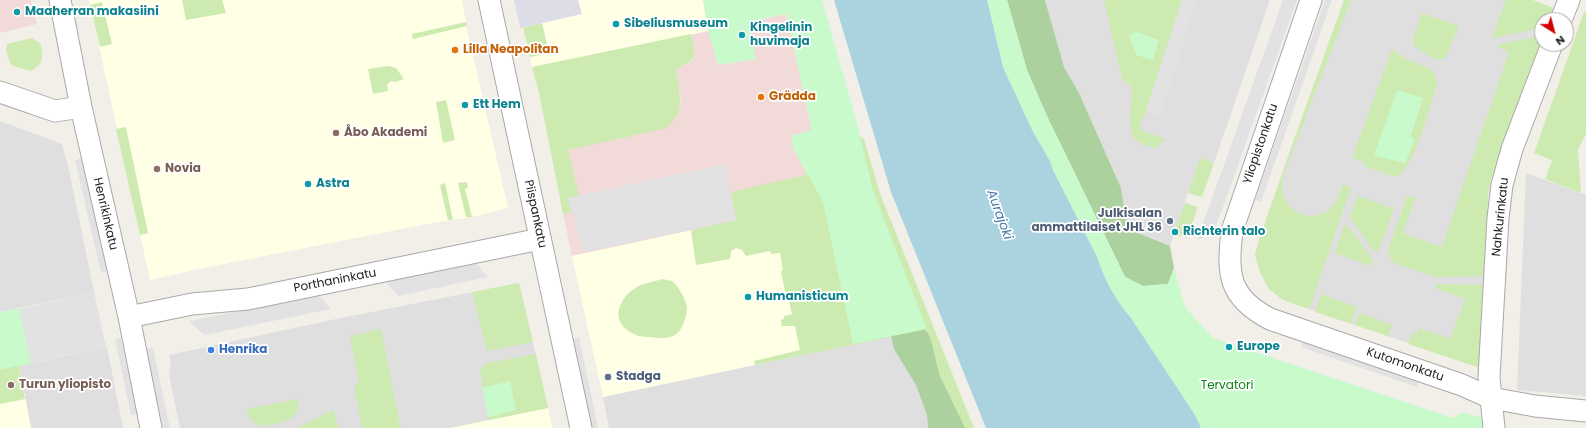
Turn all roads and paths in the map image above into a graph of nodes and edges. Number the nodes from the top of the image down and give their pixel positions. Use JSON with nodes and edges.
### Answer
{"nodes":[{"id":1,"x":60,"y":0,"type":"edge"},
{"id":2,"x":489,"y":0,"type":"edge"},
{"id":3,"x":1311,"y":0,"type":"edge"},
{"id":4,"x":1569,"y":0,"type":"edge"},
{"id":5,"x":1564,"y":12,"type":"edge"},
{"id":6,"x":1549,"y":52,"type":"edge"},
{"id":7,"x":0,"y":92,"type":"edge"},
{"id":8,"x":81,"y":107,"type":"junction"},
{"id":9,"x":540,"y":239,"type":"junction"},
{"id":10,"x":1236,"y":290,"type":"joint"},
{"id":11,"x":129,"y":317,"type":"junction"},
{"id":12,"x":1491,"y":398,"type":"junction"},
{"id":13,"x":1586,"y":411,"type":"edge"},
{"id":14,"x":151,"y":428,"type":"edge"},
{"id":15,"x":581,"y":428,"type":"edge"},
{"id":16,"x":1494,"y":428,"type":"edge"}],
"edges":[{"from":1,"to":8,"type":"street","name":"Henrikinkatu"},
{"from":2,"to":9,"type":"street","name":"Piispankatu"},
{"from":3,"to":10,"type":"street","name":"Yliopistonkatu"},
{"from":4,"to":5,"type":"street"},
{"from":6,"to":12,"type":"street","name":"Nahkurinkatu"},
{"from":7,"to":8,"type":"street"},
{"from":8,"to":11,"type":"street","name":"Henrikinkatu"},
{"from":9,"to":11,"type":"street","name":"Porthaninkatu"},
{"from":9,"to":15,"type":"street","name":"Piispankatu"},
{"from":10,"to":12,"type":"street","name":"Kutomonkatu"},
{"from":11,"to":14,"type":"street","name":"Henrikinkatu"},
{"from":12,"to":13,"type":"street","name":"Kutomonkatu"},
{"from":12,"to":16,"type":"street","name":"Nahkurinkatu"}]}
